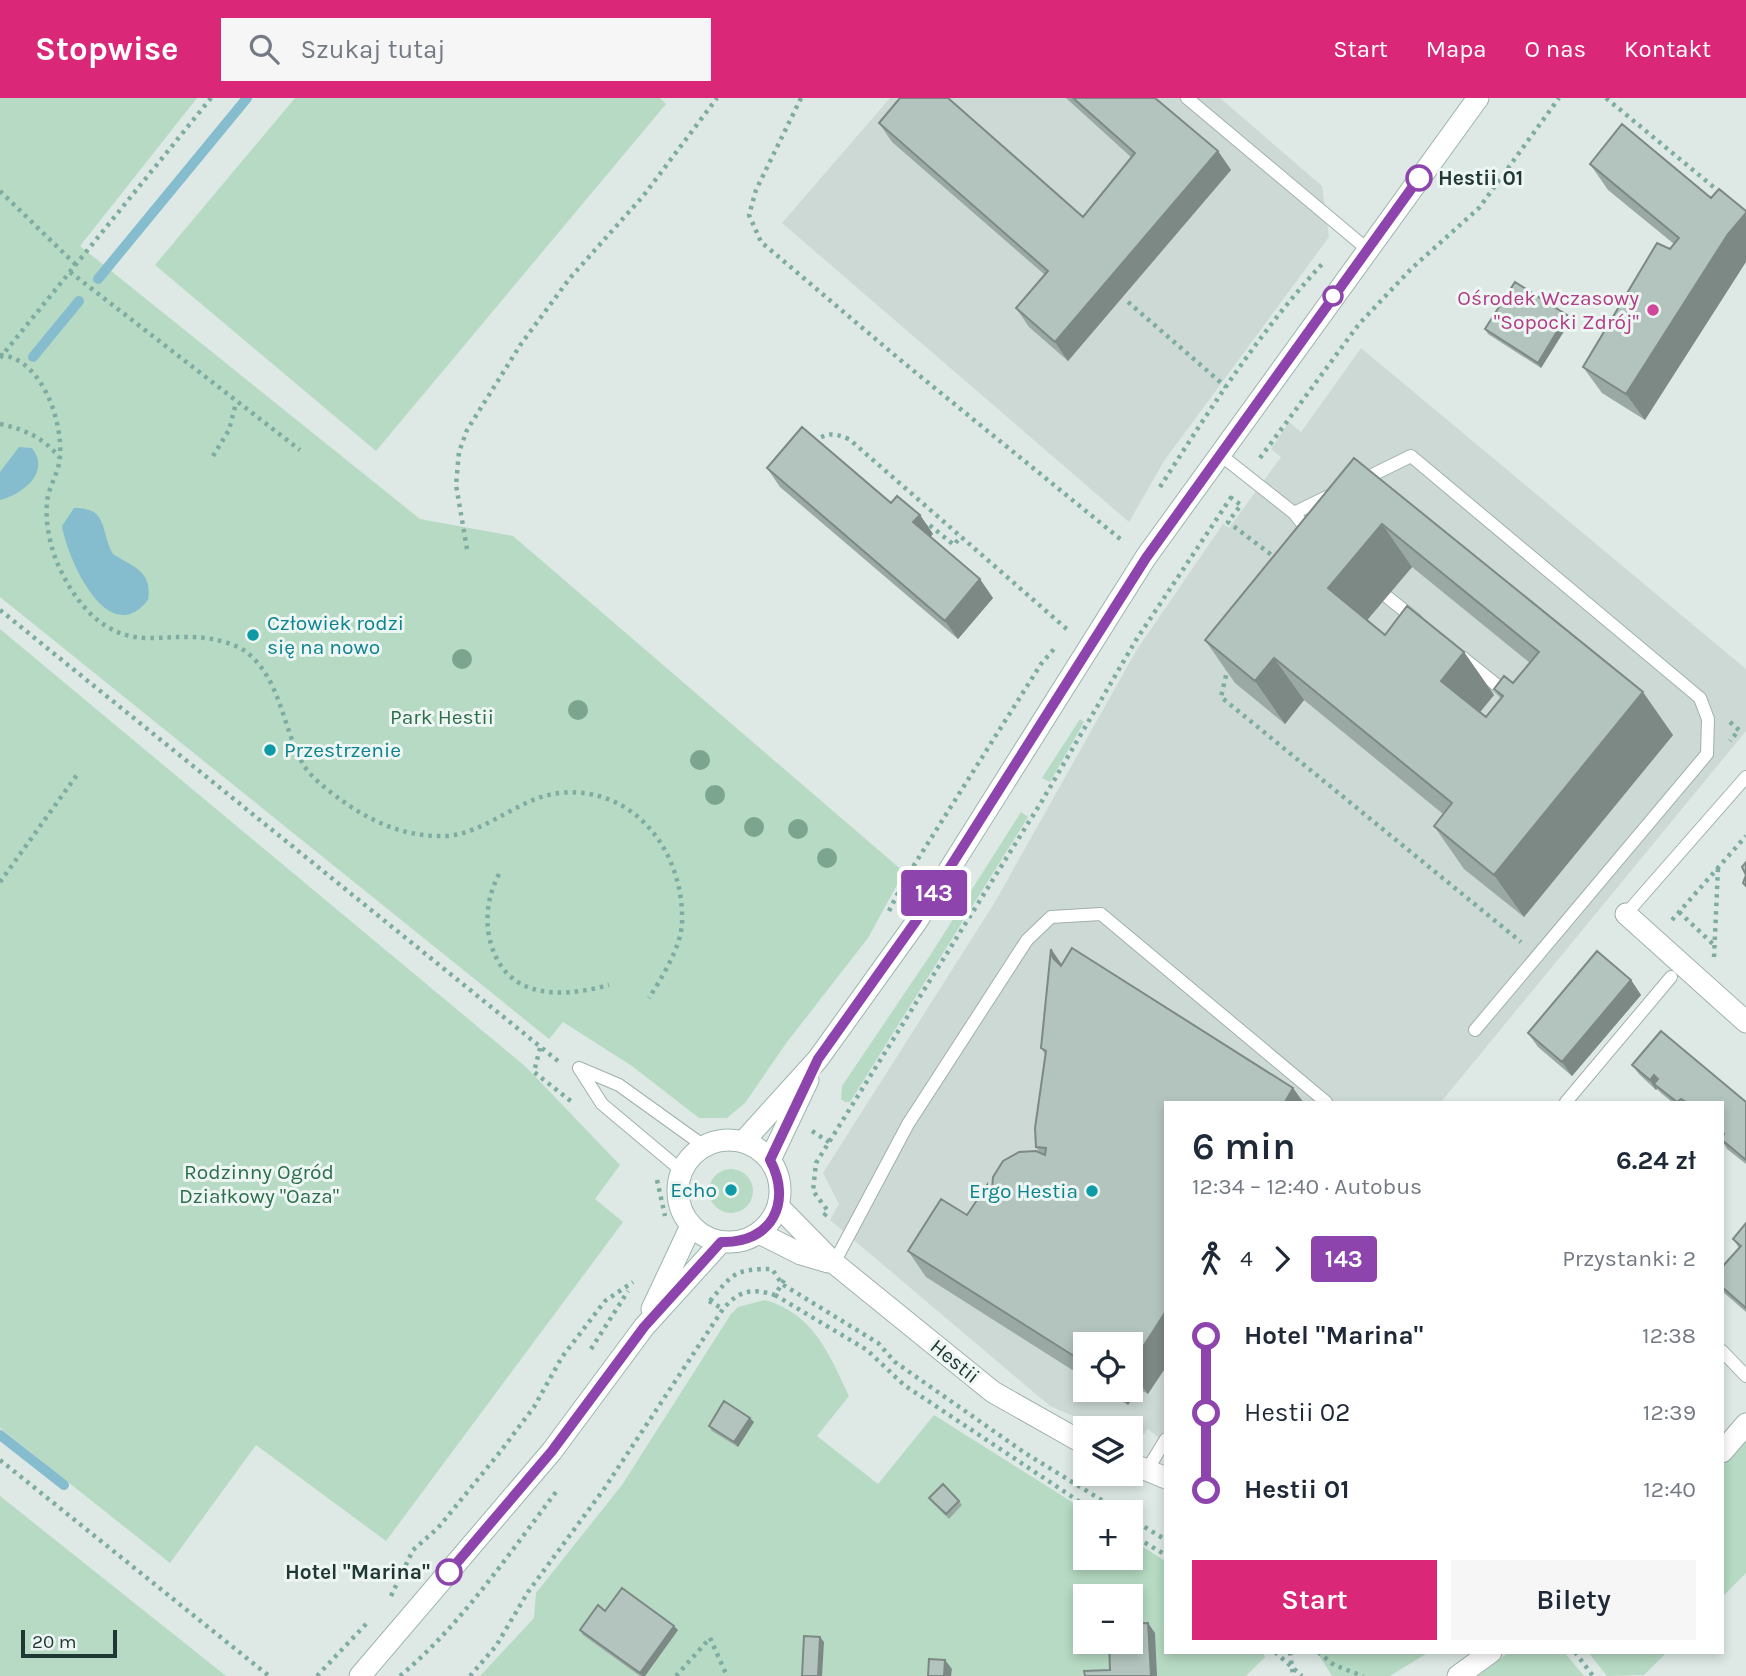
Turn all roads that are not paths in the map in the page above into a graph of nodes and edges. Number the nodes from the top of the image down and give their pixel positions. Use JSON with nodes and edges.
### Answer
{"nodes":[{"id":1,"x":1187,"y":98,"type":"edge"},
{"id":2,"x":1478,"y":98,"type":"edge"},
{"id":3,"x":1367,"y":249,"type":"junction"},
{"id":4,"x":1218,"y":453,"type":"junction"},
{"id":5,"x":1294,"y":513,"type":"junction"},
{"id":6,"x":1319,"y":542,"type":"edge"},
{"id":7,"x":1386,"y":596,"type":"edge"},
{"id":8,"x":1428,"y":630,"type":"edge"},
{"id":9,"x":1449,"y":647,"type":"edge"},
{"id":10,"x":1523,"y":706,"type":"edge"},
{"id":11,"x":1746,"y":777,"type":"edge"},
{"id":12,"x":1626,"y":914,"type":"joint"},
{"id":13,"x":1671,"y":977,"type":"dead end"},
{"id":14,"x":1746,"y":1022,"type":"edge"},
{"id":15,"x":1475,"y":1030,"type":"dead end"},
{"id":16,"x":818,"y":1059,"type":"junction"},
{"id":17,"x":1325,"y":1101,"type":"edge"},
{"id":18,"x":1567,"y":1101,"type":"edge"},
{"id":19,"x":743,"y":1142,"type":"junction"},
{"id":20,"x":704,"y":1146,"type":"junction"},
{"id":21,"x":770,"y":1160,"type":"junction"},
{"id":22,"x":682,"y":1171,"type":"junction"},
{"id":23,"x":778,"y":1206,"type":"junction"},
{"id":24,"x":691,"y":1226,"type":"junction"},
{"id":25,"x":759,"y":1233,"type":"junction"},
{"id":26,"x":721,"y":1242,"type":"junction"},
{"id":27,"x":806,"y":1247,"type":"junction"},
{"id":28,"x":834,"y":1263,"type":"junction"},
{"id":29,"x":644,"y":1327,"type":"junction"},
{"id":30,"x":1724,"y":1353,"type":"edge"},
{"id":31,"x":1746,"y":1376,"type":"edge"},
{"id":32,"x":1746,"y":1424,"type":"edge"},
{"id":33,"x":1073,"y":1438,"type":"edge"},
{"id":34,"x":1164,"y":1443,"type":"edge"},
{"id":35,"x":1724,"y":1450,"type":"edge"},
{"id":36,"x":1148,"y":1471,"type":"edge"},
{"id":37,"x":1487,"y":1654,"type":"edge"},
{"id":38,"x":360,"y":1676,"type":"edge"},
{"id":39,"x":1458,"y":1676,"type":"edge"}],
"edges":[{"from":1,"to":3,"type":"lane"},
{"from":2,"to":3,"type":"street"},
{"from":3,"to":4,"type":"street"},
{"from":4,"to":5,"type":"lane"},
{"from":4,"to":16,"type":"street"},
{"from":5,"to":6,"type":"lane"},
{"from":5,"to":15,"type":"lane"},
{"from":7,"to":8,"type":"lane"},
{"from":9,"to":10,"type":"lane"},
{"from":11,"to":12,"type":"lane"},
{"from":12,"to":14,"type":"street"},
{"from":13,"to":18,"type":"lane"},
{"from":16,"to":19,"type":"street"},
{"from":16,"to":21,"type":"street"},
{"from":17,"to":28,"type":"lane"},
{"from":19,"to":20,"type":"street"},
{"from":19,"to":21,"type":"street"},
{"from":20,"to":22,"type":"street"},
{"from":20,"to":22,"type":"lane"},
{"from":21,"to":23,"type":"street"},
{"from":22,"to":24,"type":"street"},
{"from":23,"to":25,"type":"street"},
{"from":23,"to":27,"type":"street","name":"Hestii"},
{"from":24,"to":26,"type":"street"},
{"from":24,"to":29,"type":"street"},
{"from":25,"to":26,"type":"street"},
{"from":25,"to":27,"type":"street","name":"Hestii"},
{"from":26,"to":29,"type":"street"},
{"from":27,"to":28,"type":"street","name":"Hestii"},
{"from":28,"to":33,"type":"street","name":"Hestii"},
{"from":29,"to":38,"type":"street"},
{"from":30,"to":31,"type":"lane"},
{"from":32,"to":35,"type":"street"},
{"from":34,"to":36,"type":"lane"},
{"from":37,"to":39,"type":"street"}]}
